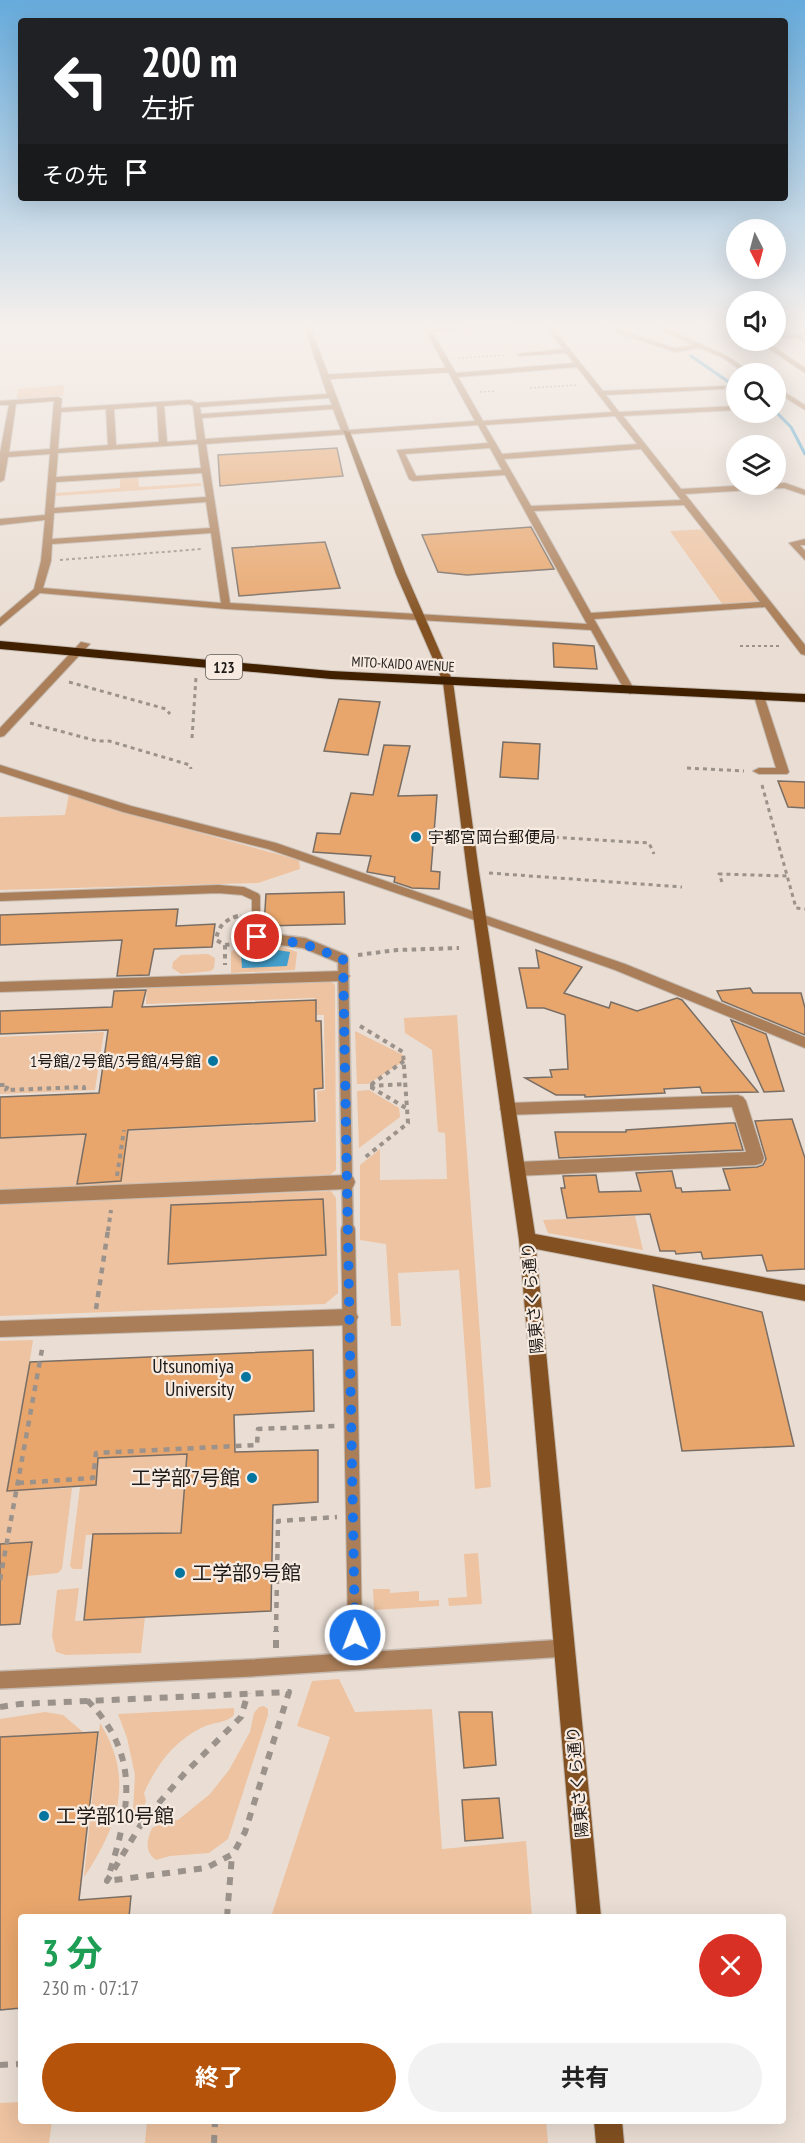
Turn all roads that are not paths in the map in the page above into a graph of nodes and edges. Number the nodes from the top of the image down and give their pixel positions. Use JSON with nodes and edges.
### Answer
{"nodes":[{"id":1,"x":8,"y":426,"type":"edge"},
{"id":2,"x":56,"y":426,"type":"edge"},
{"id":3,"x":111,"y":426,"type":"edge"},
{"id":4,"x":162,"y":426,"type":"edge"},
{"id":5,"x":199,"y":426,"type":"edge"},
{"id":6,"x":343,"y":426,"type":"edge"},
{"id":7,"x":446,"y":426,"type":"edge"},
{"id":8,"x":481,"y":426,"type":"edge"},
{"id":9,"x":627,"y":426,"type":"edge"},
{"id":10,"x":346,"y":432,"type":"junction"},
{"id":11,"x":201,"y":441,"type":"junction"},
{"id":12,"x":163,"y":444,"type":"junction"},
{"id":13,"x":493,"y":445,"type":"junction"},
{"id":14,"x":643,"y":446,"type":"junction"},
{"id":15,"x":112,"y":447,"type":"junction"},
{"id":16,"x":54,"y":451,"type":"junction"},
{"id":17,"x":2,"y":455,"type":"edge"},
{"id":18,"x":499,"y":457,"type":"junction"},
{"id":19,"x":206,"y":470,"type":"junction"},
{"id":20,"x":508,"y":472,"type":"junction"},
{"id":21,"x":0,"y":480,"type":"edge"},
{"id":22,"x":52,"y":480,"type":"junction"},
{"id":23,"x":680,"y":492,"type":"junction"},
{"id":24,"x":805,"y":493,"type":"edge"},
{"id":25,"x":210,"y":499,"type":"junction"},
{"id":26,"x":688,"y":502,"type":"junction"},
{"id":27,"x":529,"y":509,"type":"junction"},
{"id":28,"x":50,"y":514,"type":"junction"},
{"id":29,"x":0,"y":522,"type":"edge"},
{"id":30,"x":214,"y":530,"type":"junction"},
{"id":31,"x":47,"y":542,"type":"junction"},
{"id":32,"x":805,"y":543,"type":"edge"},
{"id":33,"x":805,"y":557,"type":"edge"},
{"id":34,"x":38,"y":590,"type":"junction"},
{"id":35,"x":767,"y":604,"type":"junction"},
{"id":36,"x":226,"y":606,"type":"junction"},
{"id":37,"x":420,"y":616,"type":"junction"},
{"id":38,"x":589,"y":616,"type":"junction"},
{"id":39,"x":0,"y":623,"type":"edge"},
{"id":40,"x":596,"y":627,"type":"junction"},
{"id":41,"x":0,"y":636,"type":"edge"},
{"id":42,"x":0,"y":645,"type":"edge"},
{"id":43,"x":82,"y":649,"type":"junction"},
{"id":44,"x":802,"y":649,"type":"edge"},
{"id":45,"x":446,"y":676,"type":"junction"},
{"id":46,"x":627,"y":686,"type":"junction"},
{"id":47,"x":805,"y":688,"type":"edge"},
{"id":48,"x":759,"y":696,"type":"junction"},
{"id":49,"x":805,"y":698,"type":"edge"},
{"id":50,"x":0,"y":734,"type":"edge"},
{"id":51,"x":0,"y":768,"type":"edge"},
{"id":52,"x":759,"y":771,"type":"road end"},
{"id":53,"x":0,"y":897,"type":"edge"},
{"id":54,"x":480,"y":917,"type":"junction"},
{"id":55,"x":343,"y":976,"type":"junction"},
{"id":56,"x":0,"y":987,"type":"edge"},
{"id":57,"x":805,"y":1043,"type":"edge"},
{"id":58,"x":508,"y":1108,"type":"junction"},
{"id":59,"x":517,"y":1169,"type":"junction"},
{"id":60,"x":346,"y":1177,"type":"junction"},
{"id":61,"x":0,"y":1197,"type":"edge"},
{"id":62,"x":527,"y":1240,"type":"junction"},
{"id":63,"x":805,"y":1293,"type":"edge"},
{"id":64,"x":349,"y":1317,"type":"junction"},
{"id":65,"x":0,"y":1329,"type":"edge"},
{"id":66,"x":565,"y":1648,"type":"junction"},
{"id":67,"x":355,"y":1659,"type":"junction"},
{"id":68,"x":0,"y":1680,"type":"edge"},
{"id":69,"x":589,"y":1914,"type":"edge"},
{"id":70,"x":608,"y":2124,"type":"edge"},
{"id":71,"x":610,"y":2143,"type":"edge"}],
"edges":[{"from":1,"to":17,"type":"street"},
{"from":2,"to":16,"type":"street"},
{"from":3,"to":15,"type":"street"},
{"from":4,"to":12,"type":"street"},
{"from":5,"to":11,"type":"street"},
{"from":6,"to":10,"type":"street"},
{"from":7,"to":10,"type":"street"},
{"from":8,"to":13,"type":"street"},
{"from":9,"to":14,"type":"street"},
{"from":10,"to":11,"type":"street"},
{"from":10,"to":37,"type":"street","name":"陽東さくら通り"},
{"from":11,"to":12,"type":"street"},
{"from":11,"to":19,"type":"street"},
{"from":12,"to":15,"type":"street"},
{"from":13,"to":18,"type":"street"},
{"from":13,"to":20,"type":"street"},
{"from":14,"to":18,"type":"street"},
{"from":14,"to":23,"type":"street"},
{"from":15,"to":16,"type":"street"},
{"from":16,"to":17,"type":"street"},
{"from":16,"to":22,"type":"street"},
{"from":17,"to":21,"type":"street"},
{"from":18,"to":20,"type":"street"},
{"from":19,"to":22,"type":"street"},
{"from":19,"to":25,"type":"street"},
{"from":20,"to":27,"type":"street"},
{"from":22,"to":28,"type":"street"},
{"from":23,"to":24,"type":"street"},
{"from":23,"to":26,"type":"street"},
{"from":25,"to":28,"type":"street"},
{"from":25,"to":30,"type":"street"},
{"from":26,"to":27,"type":"street"},
{"from":26,"to":35,"type":"street"},
{"from":27,"to":38,"type":"street"},
{"from":28,"to":29,"type":"street"},
{"from":28,"to":31,"type":"street"},
{"from":30,"to":31,"type":"street"},
{"from":30,"to":36,"type":"street"},
{"from":31,"to":34,"type":"street"},
{"from":32,"to":33,"type":"street"},
{"from":34,"to":36,"type":"street"},
{"from":34,"to":39,"type":"street"},
{"from":35,"to":38,"type":"street"},
{"from":35,"to":44,"type":"street"},
{"from":36,"to":37,"type":"street"},
{"from":37,"to":40,"type":"street"},
{"from":37,"to":45,"type":"street","name":"陽東さくら通り"},
{"from":38,"to":40,"type":"street"},
{"from":40,"to":46,"type":"street"},
{"from":41,"to":43,"type":"highway","name":"MITO-KAIDO AVENUE","number":"123"},
{"from":42,"to":43,"type":"highway","name":"MITO-KAIDO AVENUE","number":"123"},
{"from":43,"to":45,"type":"highway","name":"MITO-KAIDO AVENUE","number":"123"},
{"from":43,"to":45,"type":"highway","name":"MITO-KAIDO AVENUE","number":"123"},
{"from":43,"to":50,"type":"street"},
{"from":45,"to":46,"type":"highway","name":"MITO-KAIDO AVENUE","number":"123"},
{"from":45,"to":54,"type":"street","name":"陽東さくら通り"},
{"from":46,"to":47,"type":"highway","name":"MITO-KAIDO AVENUE","number":"123"},
{"from":46,"to":48,"type":"highway","name":"MITO-KAIDO AVENUE","number":"123"},
{"from":48,"to":49,"type":"highway","name":"MITO-KAIDO AVENUE","number":"123"},
{"from":48,"to":52,"type":"street"},
{"from":51,"to":54,"type":"street"},
{"from":53,"to":55,"type":"lane"},
{"from":54,"to":57,"type":"street"},
{"from":54,"to":58,"type":"street","name":"陽東さくら通り"},
{"from":55,"to":56,"type":"street"},
{"from":55,"to":60,"type":"lane"},
{"from":58,"to":59,"type":"street","name":"陽東さくら通り"},
{"from":58,"to":59,"type":"street"},
{"from":59,"to":62,"type":"street","name":"陽東さくら通り"},
{"from":60,"to":61,"type":"street"},
{"from":60,"to":64,"type":"lane"},
{"from":62,"to":63,"type":"street"},
{"from":62,"to":66,"type":"street","name":"陽東さくら通り"},
{"from":64,"to":65,"type":"street"},
{"from":64,"to":67,"type":"lane"},
{"from":66,"to":67,"type":"lane"},
{"from":66,"to":69,"type":"street","name":"陽東さくら通り"},
{"from":67,"to":68,"type":"lane"},
{"from":70,"to":71,"type":"street"}]}
